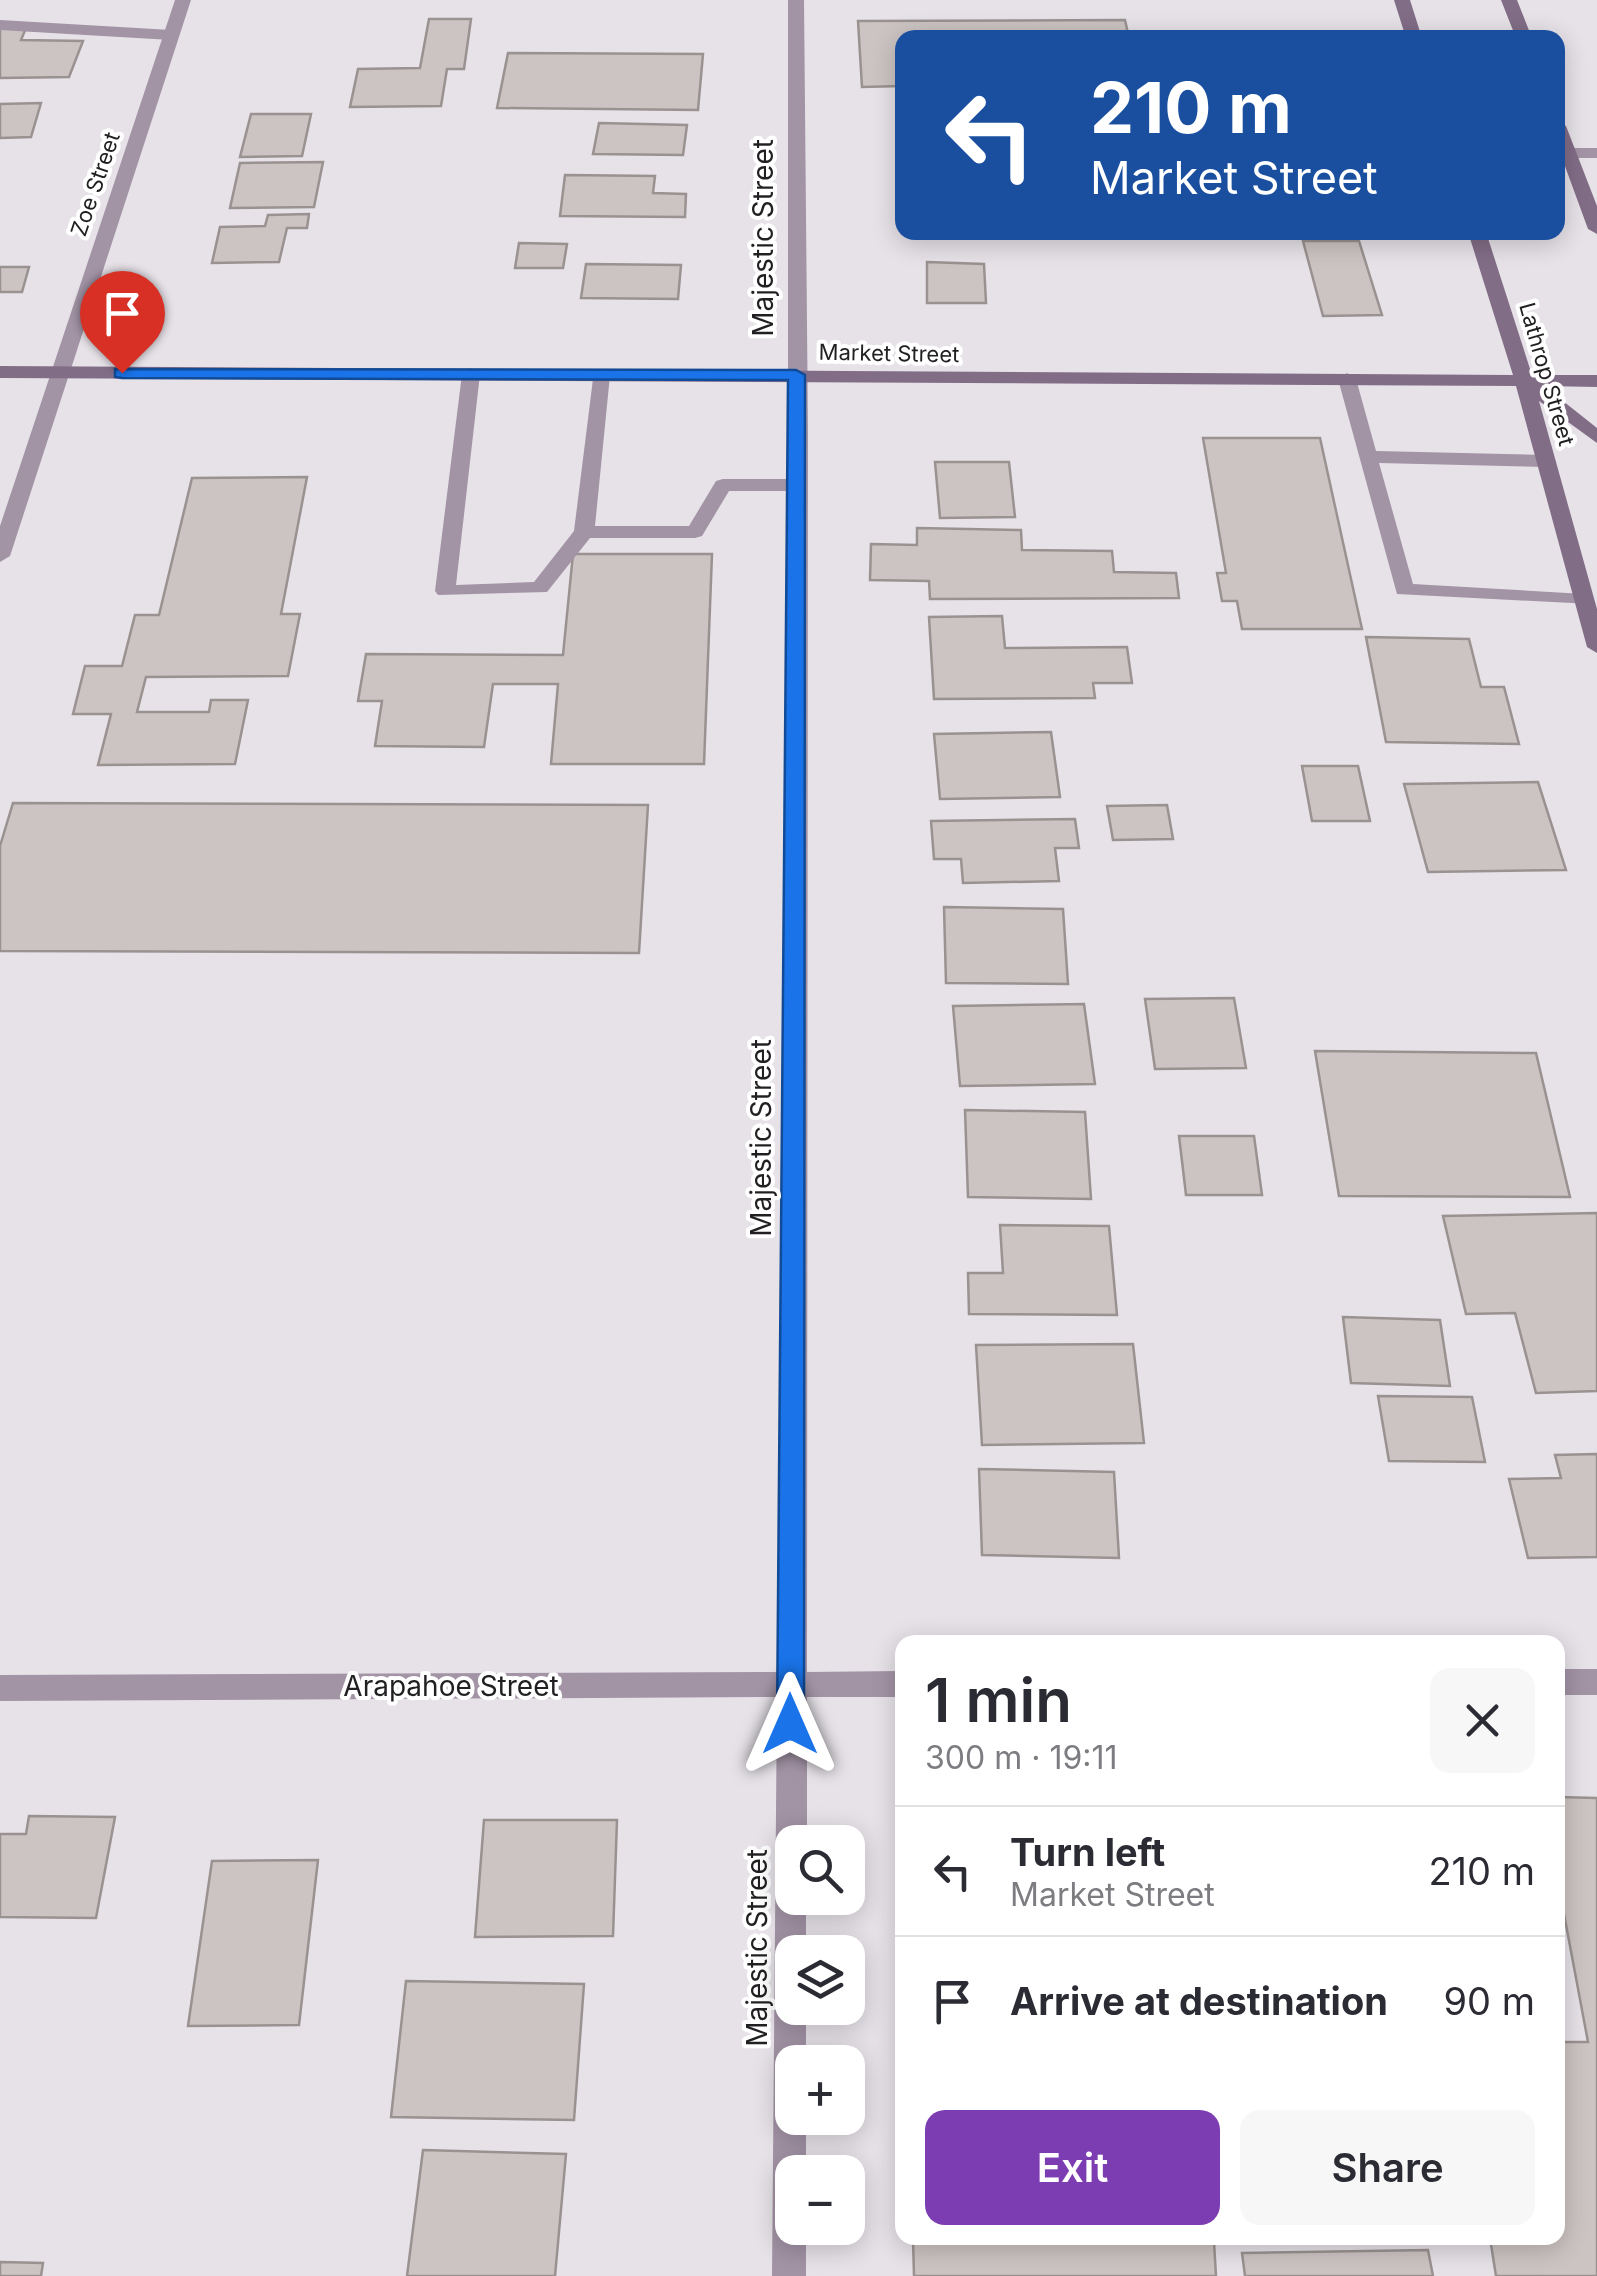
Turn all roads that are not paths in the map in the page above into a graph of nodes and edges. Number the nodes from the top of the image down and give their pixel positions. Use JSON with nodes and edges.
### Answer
{"nodes":[{"id":1,"x":184,"y":0,"type":"edge"},
{"id":2,"x":796,"y":0,"type":"edge"},
{"id":3,"x":1402,"y":0,"type":"edge"},
{"id":4,"x":1509,"y":0,"type":"edge"},
{"id":5,"x":0,"y":25,"type":"edge"},
{"id":6,"x":1411,"y":30,"type":"edge"},
{"id":7,"x":1521,"y":30,"type":"edge"},
{"id":8,"x":172,"y":35,"type":"junction"},
{"id":9,"x":1565,"y":145,"type":"edge"},
{"id":10,"x":1597,"y":152,"type":"edge"},
{"id":11,"x":1568,"y":153,"type":"junction"},
{"id":12,"x":1597,"y":228,"type":"edge"},
{"id":13,"x":1480,"y":240,"type":"edge"},
{"id":14,"x":0,"y":372,"type":"edge"},
{"id":15,"x":60,"y":372,"type":"junction"},
{"id":16,"x":471,"y":374,"type":"junction"},
{"id":17,"x":601,"y":375,"type":"junction"},
{"id":18,"x":796,"y":375,"type":"junction"},
{"id":19,"x":1346,"y":379,"type":"junction"},
{"id":20,"x":1524,"y":380,"type":"junction"},
{"id":21,"x":1597,"y":381,"type":"edge"},
{"id":22,"x":1597,"y":437,"type":"edge"},
{"id":23,"x":1368,"y":457,"type":"junction"},
{"id":24,"x":1546,"y":461,"type":"junction"},
{"id":25,"x":797,"y":486,"type":"junction"},
{"id":26,"x":584,"y":532,"type":"junction"},
{"id":27,"x":0,"y":556,"type":"edge"},
{"id":28,"x":1584,"y":600,"type":"junction"},
{"id":29,"x":1597,"y":648,"type":"edge"},
{"id":30,"x":1565,"y":1682,"type":"edge"},
{"id":31,"x":1597,"y":1682,"type":"edge"},
{"id":32,"x":790,"y":1684,"type":"junction"},
{"id":33,"x":895,"y":1684,"type":"edge"},
{"id":34,"x":0,"y":1688,"type":"edge"},
{"id":35,"x":788,"y":2276,"type":"edge"}],
"edges":[{"from":1,"to":8,"type":"street","name":"Zoe Street"},
{"from":2,"to":18,"type":"street","name":"Majestic Street"},
{"from":3,"to":6,"type":"street"},
{"from":4,"to":7,"type":"street"},
{"from":5,"to":8,"type":"street"},
{"from":8,"to":15,"type":"street","name":"Zoe Street"},
{"from":9,"to":11,"type":"street"},
{"from":10,"to":11,"type":"street"},
{"from":11,"to":12,"type":"street"},
{"from":13,"to":20,"type":"street","name":"Lathrop Street"},
{"from":14,"to":15,"type":"street","name":"Market Street"},
{"from":15,"to":16,"type":"street","name":"Market Street"},
{"from":15,"to":27,"type":"street","name":"Zoe Street"},
{"from":16,"to":17,"type":"street","name":"Market Street"},
{"from":16,"to":26,"type":"street"},
{"from":17,"to":18,"type":"street","name":"Market Street"},
{"from":17,"to":26,"type":"street"},
{"from":18,"to":19,"type":"street","name":"Market Street"},
{"from":18,"to":25,"type":"street","name":"Majestic Street"},
{"from":19,"to":20,"type":"street","name":"Market Street"},
{"from":19,"to":23,"type":"street"},
{"from":20,"to":21,"type":"street","name":"Market Street"},
{"from":20,"to":22,"type":"street"},
{"from":20,"to":24,"type":"street","name":"Lathrop Street"},
{"from":23,"to":24,"type":"street"},
{"from":23,"to":28,"type":"street"},
{"from":24,"to":28,"type":"street","name":"Lathrop Street"},
{"from":25,"to":26,"type":"street"},
{"from":25,"to":32,"type":"street","name":"Majestic Street"},
{"from":28,"to":29,"type":"street","name":"Lathrop Street"},
{"from":30,"to":31,"type":"street"},
{"from":32,"to":33,"type":"street","name":"Arapahoe Street"},
{"from":32,"to":34,"type":"street","name":"Arapahoe Street"},
{"from":32,"to":35,"type":"street","name":"Majestic Street"}]}
